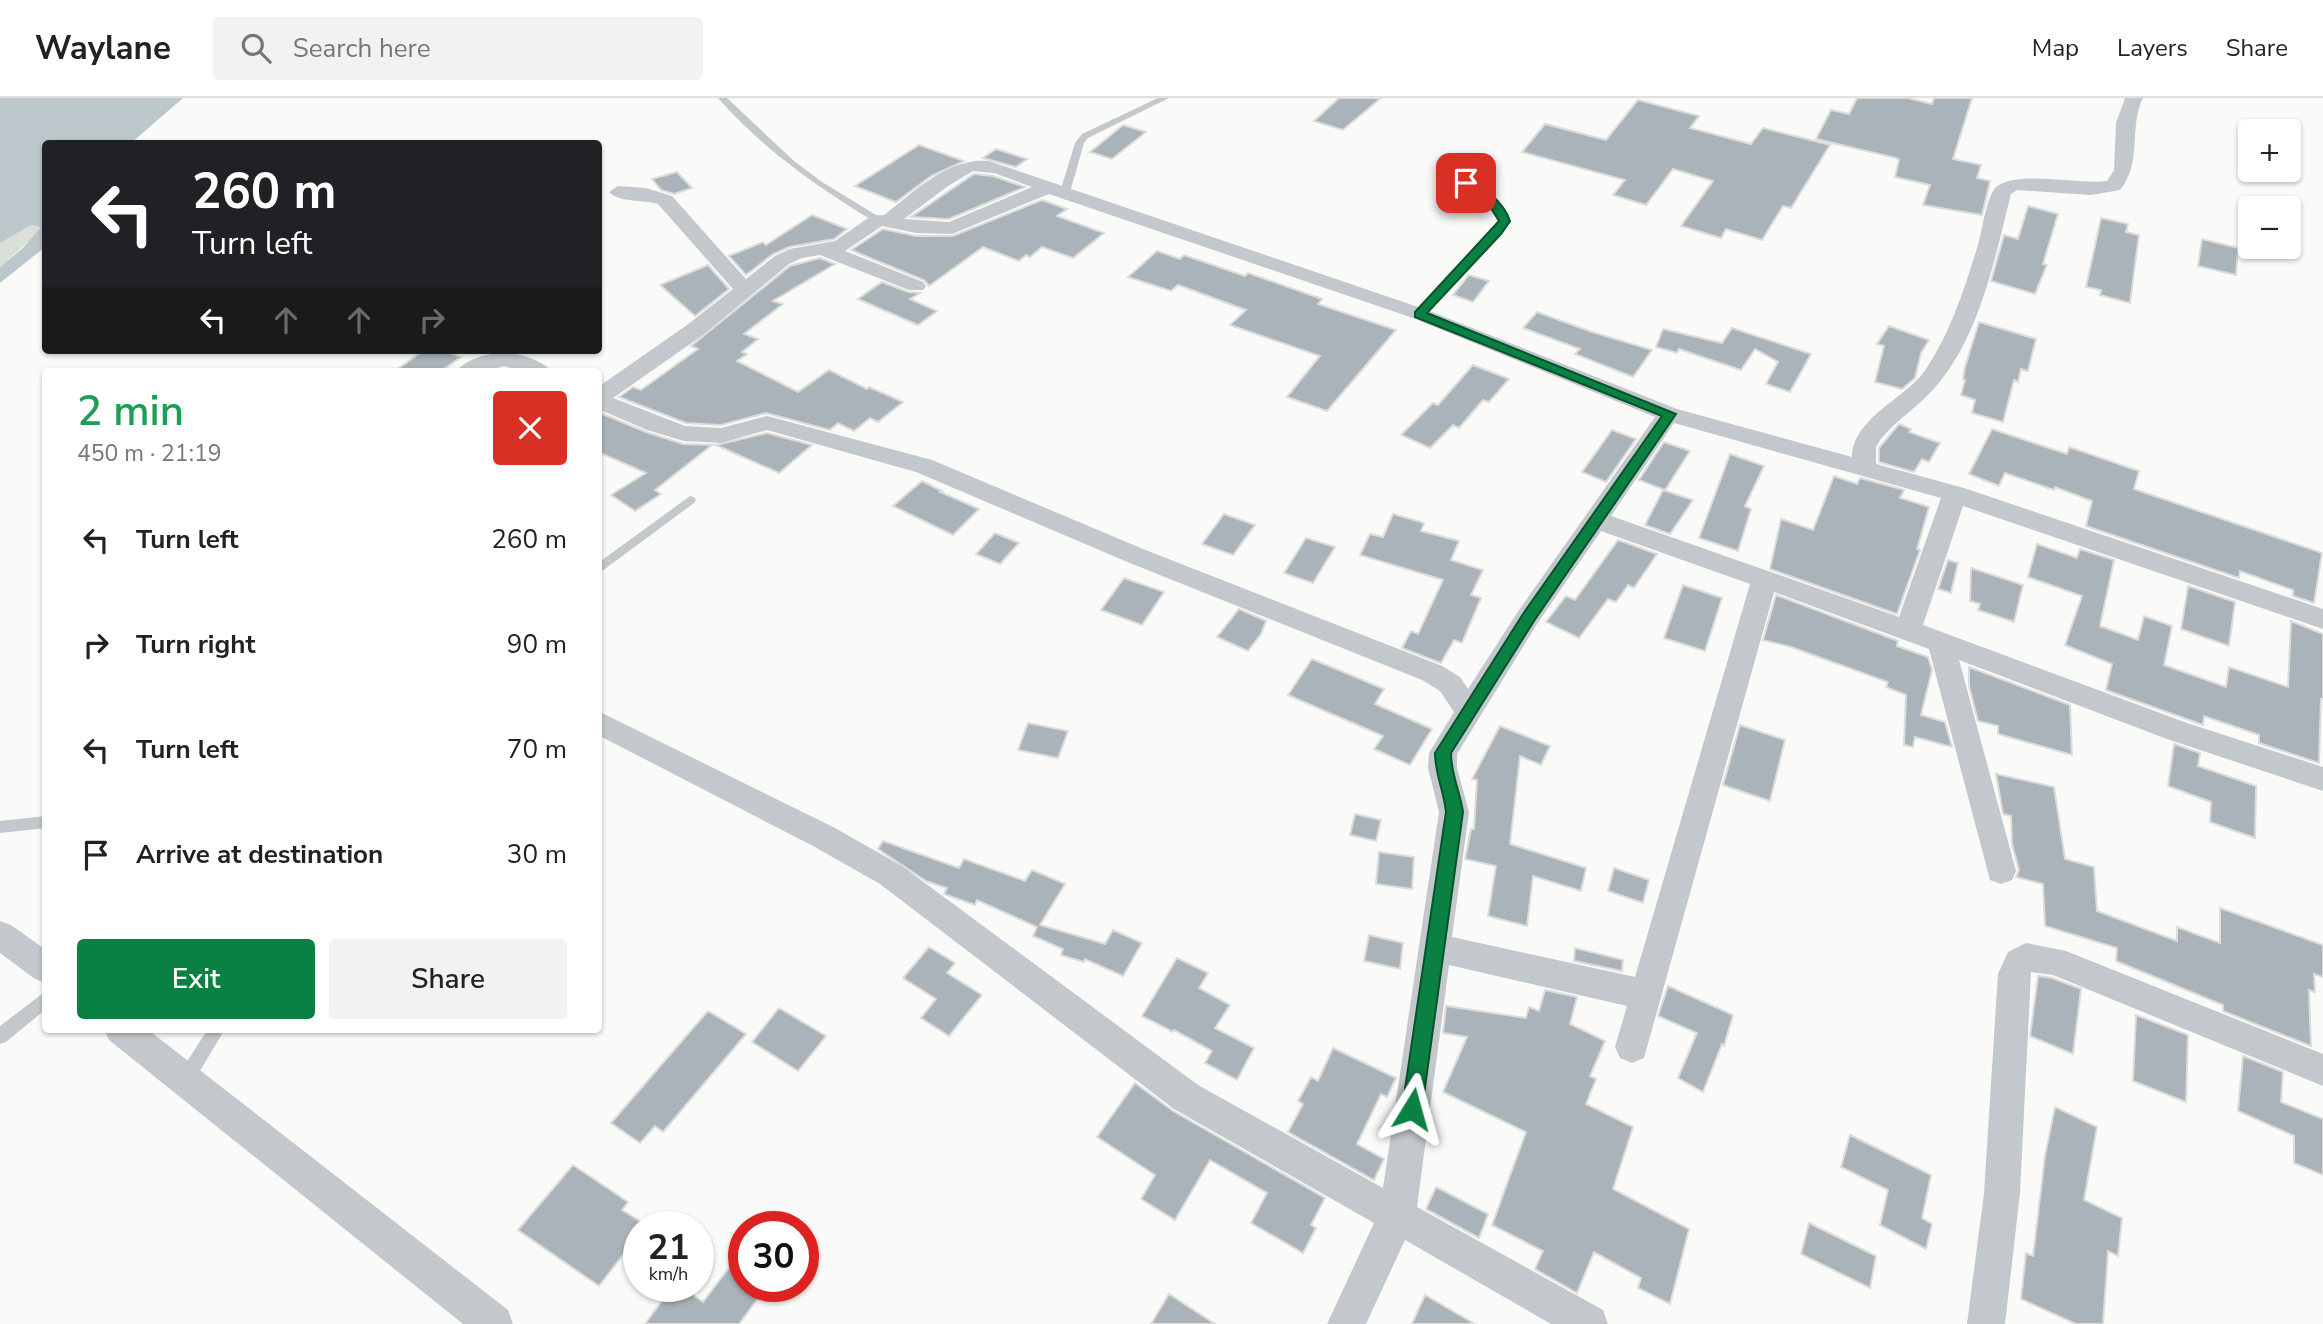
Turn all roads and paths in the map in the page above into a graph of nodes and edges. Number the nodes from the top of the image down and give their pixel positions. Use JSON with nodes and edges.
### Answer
{"nodes":[{"id":1,"x":722,"y":98,"type":"edge"},
{"id":2,"x":1165,"y":98,"type":"edge"},
{"id":3,"x":2134,"y":98,"type":"edge"},
{"id":4,"x":1466,"y":183,"type":"dead end"},
{"id":5,"x":1057,"y":190,"type":"junction"},
{"id":6,"x":618,"y":192,"type":"dead end"},
{"id":7,"x":883,"y":220,"type":"junction"},
{"id":8,"x":825,"y":250,"type":"junction"},
{"id":9,"x":916,"y":286,"type":"dead end"},
{"id":10,"x":744,"y":289,"type":"junction"},
{"id":11,"x":1420,"y":314,"type":"junction"},
{"id":12,"x":474,"y":368,"type":"edge"},
{"id":13,"x":532,"y":368,"type":"edge"},
{"id":14,"x":602,"y":396,"type":"edge"},
{"id":15,"x":602,"y":401,"type":"edge"},
{"id":16,"x":1670,"y":414,"type":"junction"},
{"id":17,"x":1864,"y":467,"type":"junction"},
{"id":18,"x":1955,"y":494,"type":"junction"},
{"id":19,"x":690,"y":500,"type":"dead end"},
{"id":20,"x":1597,"y":520,"type":"junction"},
{"id":21,"x":602,"y":567,"type":"edge"},
{"id":22,"x":1764,"y":580,"type":"junction"},
{"id":23,"x":2323,"y":619,"type":"edge"},
{"id":24,"x":1908,"y":630,"type":"junction"},
{"id":25,"x":1941,"y":642,"type":"junction"},
{"id":26,"x":1468,"y":711,"type":"junction"},
{"id":27,"x":602,"y":724,"type":"edge"},
{"id":28,"x":2323,"y":779,"type":"edge"},
{"id":29,"x":42,"y":822,"type":"edge"},
{"id":30,"x":0,"y":827,"type":"edge"},
{"id":31,"x":2001,"y":871,"type":"dead end"},
{"id":32,"x":0,"y":935,"type":"edge"},
{"id":33,"x":1435,"y":948,"type":"junction"},
{"id":34,"x":42,"y":966,"type":"edge"},
{"id":35,"x":1647,"y":995,"type":"junction"},
{"id":36,"x":42,"y":1001,"type":"edge"},
{"id":37,"x":126,"y":1033,"type":"edge"},
{"id":38,"x":214,"y":1033,"type":"edge"},
{"id":39,"x":0,"y":1037,"type":"edge"},
{"id":40,"x":1632,"y":1047,"type":"dead end"},
{"id":41,"x":2323,"y":1070,"type":"edge"},
{"id":42,"x":185,"y":1080,"type":"junction"},
{"id":43,"x":1397,"y":1216,"type":"junction"},
{"id":44,"x":494,"y":1324,"type":"edge"},
{"id":45,"x":1346,"y":1324,"type":"edge"},
{"id":46,"x":1589,"y":1324,"type":"edge"},
{"id":47,"x":1986,"y":1324,"type":"edge"}],
"edges":[{"from":1,"to":7,"type":"lane"},
{"from":2,"to":5,"type":"lane"},
{"from":3,"to":17,"type":"street"},
{"from":4,"to":11,"type":"lane"},
{"from":5,"to":7,"type":"street"},
{"from":5,"to":7,"type":"street"},
{"from":5,"to":11,"type":"street"},
{"from":6,"to":10,"type":"street"},
{"from":7,"to":8,"type":"street"},
{"from":8,"to":9,"type":"street"},
{"from":8,"to":10,"type":"street"},
{"from":10,"to":14,"type":"street"},
{"from":11,"to":16,"type":"street"},
{"from":12,"to":13,"type":"street"},
{"from":15,"to":26,"type":"street"},
{"from":16,"to":17,"type":"street"},
{"from":16,"to":20,"type":"street"},
{"from":17,"to":18,"type":"street"},
{"from":18,"to":23,"type":"street"},
{"from":18,"to":24,"type":"street"},
{"from":19,"to":21,"type":"lane"},
{"from":20,"to":22,"type":"street"},
{"from":20,"to":26,"type":"street"},
{"from":22,"to":24,"type":"street"},
{"from":22,"to":35,"type":"street"},
{"from":24,"to":25,"type":"street"},
{"from":25,"to":28,"type":"street"},
{"from":25,"to":31,"type":"street"},
{"from":26,"to":33,"type":"street"},
{"from":27,"to":43,"type":"street"},
{"from":29,"to":30,"type":"lane"},
{"from":32,"to":34,"type":"street"},
{"from":33,"to":35,"type":"street"},
{"from":33,"to":43,"type":"street"},
{"from":35,"to":40,"type":"street"},
{"from":36,"to":39,"type":"lane"},
{"from":37,"to":42,"type":"street"},
{"from":38,"to":42,"type":"lane"},
{"from":41,"to":47,"type":"street"},
{"from":42,"to":44,"type":"street"},
{"from":43,"to":45,"type":"street"},
{"from":43,"to":46,"type":"street"}]}
